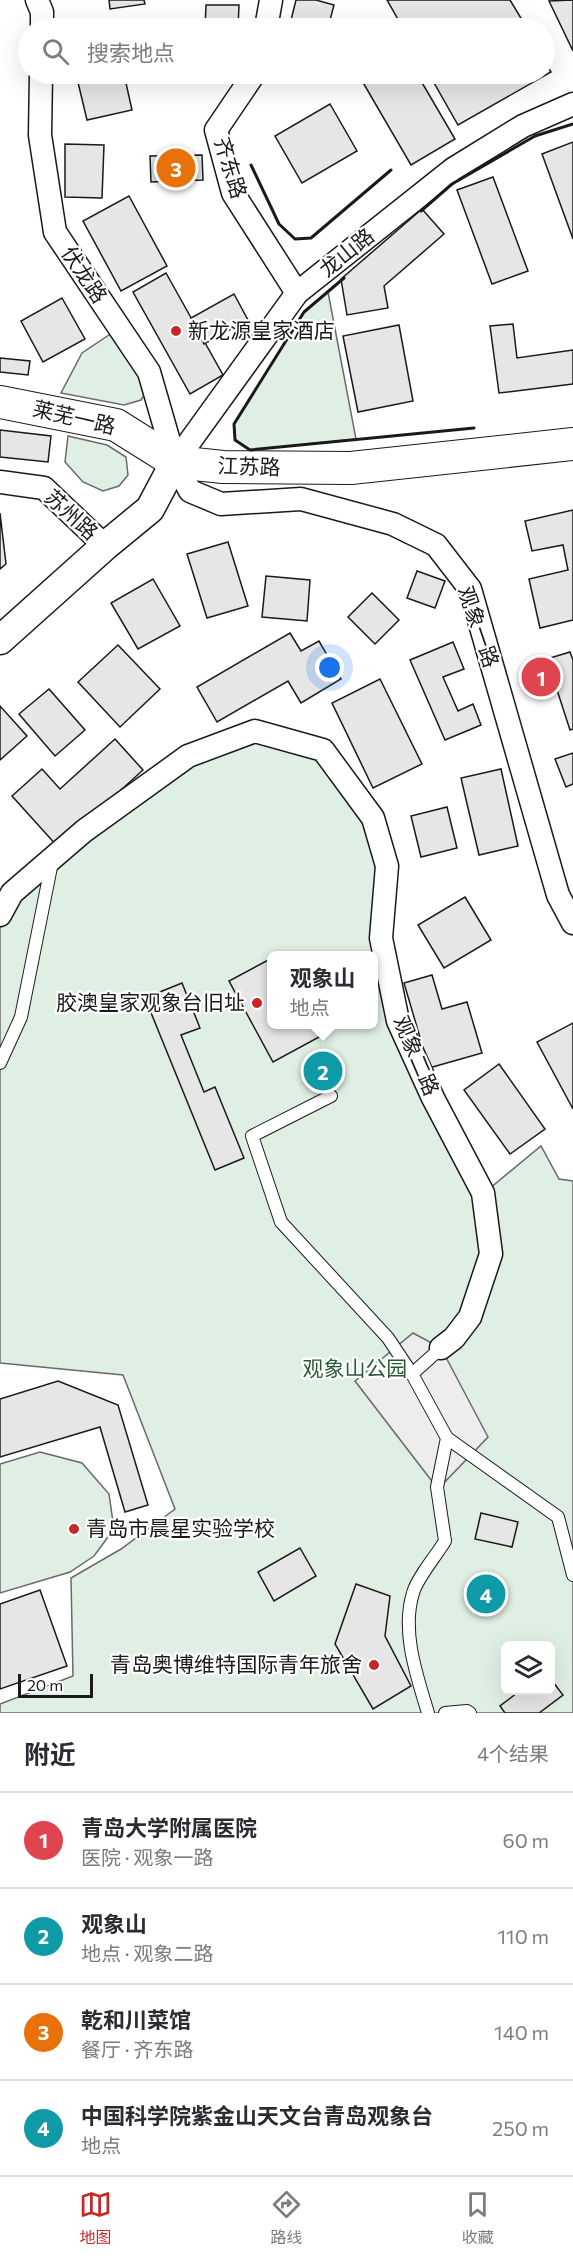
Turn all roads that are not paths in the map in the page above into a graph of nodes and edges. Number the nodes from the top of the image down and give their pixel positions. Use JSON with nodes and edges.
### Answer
{"nodes":[{"id":1,"x":37,"y":0,"type":"edge"},
{"id":2,"x":271,"y":0,"type":"edge"},
{"id":3,"x":42,"y":18,"type":"edge"},
{"id":4,"x":268,"y":18,"type":"edge"},
{"id":5,"x":41,"y":84,"type":"edge"},
{"id":6,"x":247,"y":84,"type":"edge"},
{"id":7,"x":573,"y":104,"type":"edge"},
{"id":8,"x":297,"y":294,"type":"junction"},
{"id":9,"x":0,"y":402,"type":"edge"},
{"id":10,"x":573,"y":444,"type":"edge"},
{"id":11,"x":175,"y":462,"type":"junction"},
{"id":12,"x":0,"y":482,"type":"edge"},
{"id":13,"x":105,"y":546,"type":"junction"},
{"id":14,"x":0,"y":640,"type":"edge"},
{"id":15,"x":53,"y":858,"type":"junction"},
{"id":16,"x":0,"y":915,"type":"edge"},
{"id":17,"x":573,"y":923,"type":"edge"},
{"id":18,"x":0,"y":1063,"type":"edge"},
{"id":19,"x":331,"y":1096,"type":"dead end"},
{"id":20,"x":441,"y":1348,"type":"joint"},
{"id":21,"x":412,"y":1374,"type":"junction"},
{"id":22,"x":447,"y":1438,"type":"junction"},
{"id":23,"x":573,"y":1575,"type":"edge"},
{"id":24,"x":428,"y":1713,"type":"edge"},
{"id":25,"x":445,"y":1713,"type":"edge"},
{"id":26,"x":470,"y":1713,"type":"edge"}],
"edges":[{"from":1,"to":3,"type":"street"},
{"from":2,"to":4,"type":"street"},
{"from":5,"to":11,"type":"street","name":"伏龙路"},
{"from":6,"to":8,"type":"street","name":"齐东路"},
{"from":7,"to":8,"type":"street","name":"龙山路"},
{"from":8,"to":11,"type":"street","name":"龙山路"},
{"from":9,"to":11,"type":"main road","name":"莱芜一路"},
{"from":10,"to":11,"type":"main road","name":"江苏路"},
{"from":11,"to":13,"type":"street"},
{"from":11,"to":17,"type":"street","name":"观象一路"},
{"from":12,"to":13,"type":"street","name":"苏州路"},
{"from":13,"to":14,"type":"street"},
{"from":15,"to":16,"type":"street","name":"观象二路"},
{"from":15,"to":18,"type":"lane"},
{"from":15,"to":20,"type":"street","name":"观象二路"},
{"from":19,"to":21,"type":"lane"},
{"from":20,"to":21,"type":"lane"},
{"from":21,"to":22,"type":"lane"},
{"from":22,"to":23,"type":"lane"},
{"from":22,"to":24,"type":"lane"},
{"from":25,"to":26,"type":"lane"}]}
